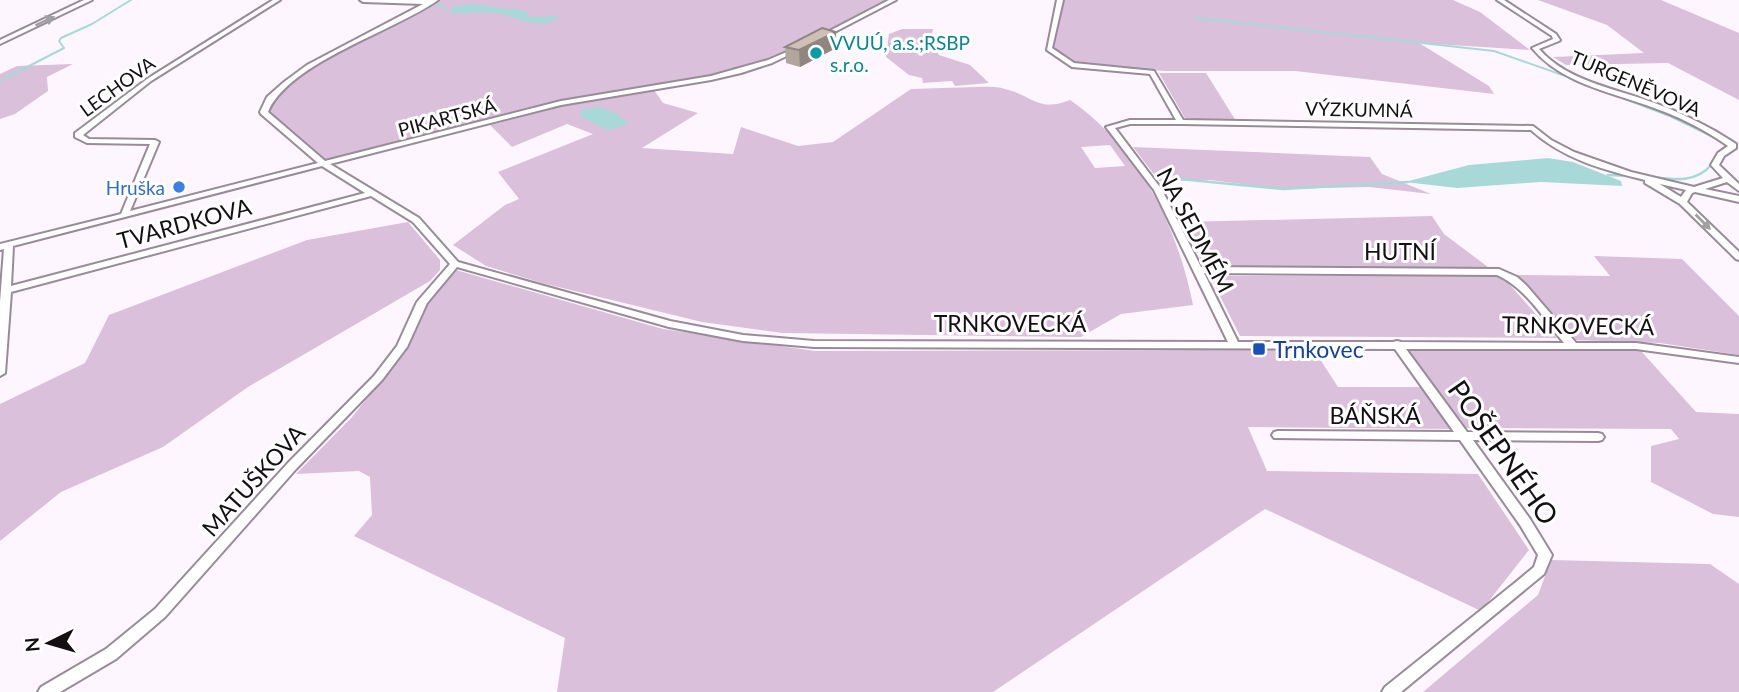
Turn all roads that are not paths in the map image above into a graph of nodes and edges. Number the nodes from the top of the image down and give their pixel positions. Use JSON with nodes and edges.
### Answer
{"nodes":[{"id":1,"x":89,"y":0,"type":"edge"},
{"id":2,"x":277,"y":0,"type":"edge"},
{"id":3,"x":363,"y":0,"type":"edge"},
{"id":4,"x":893,"y":0,"type":"edge"},
{"id":5,"x":1060,"y":0,"type":"edge"},
{"id":6,"x":1500,"y":0,"type":"edge"},
{"id":7,"x":433,"y":1,"type":"edge"},
{"id":8,"x":817,"y":39,"type":"edge"},
{"id":9,"x":0,"y":42,"type":"edge"},
{"id":10,"x":805,"y":45,"type":"edge"},
{"id":11,"x":1181,"y":122,"type":"junction"},
{"id":12,"x":325,"y":165,"type":"junction"},
{"id":13,"x":1636,"y":175,"type":"junction"},
{"id":14,"x":1727,"y":179,"type":"junction"},
{"id":15,"x":1739,"y":188,"type":"edge"},
{"id":16,"x":1698,"y":189,"type":"junction"},
{"id":17,"x":373,"y":193,"type":"junction"},
{"id":18,"x":1739,"y":199,"type":"edge"},
{"id":19,"x":1683,"y":202,"type":"junction"},
{"id":20,"x":124,"y":216,"type":"junction"},
{"id":21,"x":4,"y":246,"type":"edge"},
{"id":22,"x":1739,"y":257,"type":"edge"},
{"id":23,"x":454,"y":264,"type":"junction"},
{"id":24,"x":1198,"y":270,"type":"junction"},
{"id":25,"x":6,"y":290,"type":"junction"},
{"id":26,"x":1234,"y":344,"type":"junction"},
{"id":27,"x":1397,"y":344,"type":"junction"},
{"id":28,"x":1572,"y":345,"type":"junction"},
{"id":29,"x":1739,"y":360,"type":"edge"},
{"id":30,"x":0,"y":367,"type":"edge"},
{"id":31,"x":1278,"y":435,"type":"dead end"},
{"id":32,"x":1464,"y":437,"type":"junction"},
{"id":33,"x":1598,"y":437,"type":"dead end"},
{"id":34,"x":46,"y":692,"type":"edge"},
{"id":35,"x":1390,"y":692,"type":"edge"}],
"edges":[{"from":9,"to":1,"type":"street","one_way":true},
{"from":2,"to":20,"type":"street","name":"LECHOVA"},
{"from":3,"to":7,"type":"street"},
{"from":4,"to":8,"type":"street"},
{"from":5,"to":11,"type":"street"},
{"from":6,"to":14,"type":"street","name":"TURGENĚVOVA"},
{"from":7,"to":12,"type":"street"},
{"from":10,"to":12,"type":"street","name":"PIKARTSKÁ"},
{"from":11,"to":13,"type":"street","name":"VÝZKUMNÁ"},
{"from":11,"to":24,"type":"street","name":"NA SEDMÉM"},
{"from":12,"to":17,"type":"street"},
{"from":12,"to":20,"type":"street","name":"PIKARTSKÁ"},
{"from":13,"to":16,"type":"street","name":"VÝZKUMNÁ"},
{"from":13,"to":19,"type":"street"},
{"from":14,"to":15,"type":"street"},
{"from":14,"to":16,"type":"street"},
{"from":16,"to":18,"type":"street","name":"VÝZKUMNÁ"},
{"from":16,"to":19,"type":"street"},
{"from":17,"to":23,"type":"street"},
{"from":17,"to":25,"type":"street","name":"TVARDKOVA"},
{"from":19,"to":22,"type":"street","one_way":true},
{"from":20,"to":21,"type":"street","name":"PIKARTSKÁ"},
{"from":21,"to":25,"type":"street"},
{"from":23,"to":26,"type":"street","name":"TRNKOVECKÁ"},
{"from":23,"to":34,"type":"street","name":"MATUŠKOVA"},
{"from":24,"to":26,"type":"street","name":"NA SEDMÉM"},
{"from":24,"to":28,"type":"street","name":"HUTNÍ"},
{"from":25,"to":30,"type":"street"},
{"from":26,"to":27,"type":"street","name":"TRNKOVECKÁ"},
{"from":27,"to":28,"type":"street","name":"TRNKOVECKÁ"},
{"from":27,"to":32,"type":"street","name":"POŠEPNÉHO"},
{"from":28,"to":29,"type":"street","name":"TRNKOVECKÁ"},
{"from":31,"to":32,"type":"street","name":"BÁŇSKÁ"},
{"from":32,"to":33,"type":"street","name":"BÁŇSKÁ"},
{"from":32,"to":35,"type":"street","name":"POŠEPNÉHO"}]}
